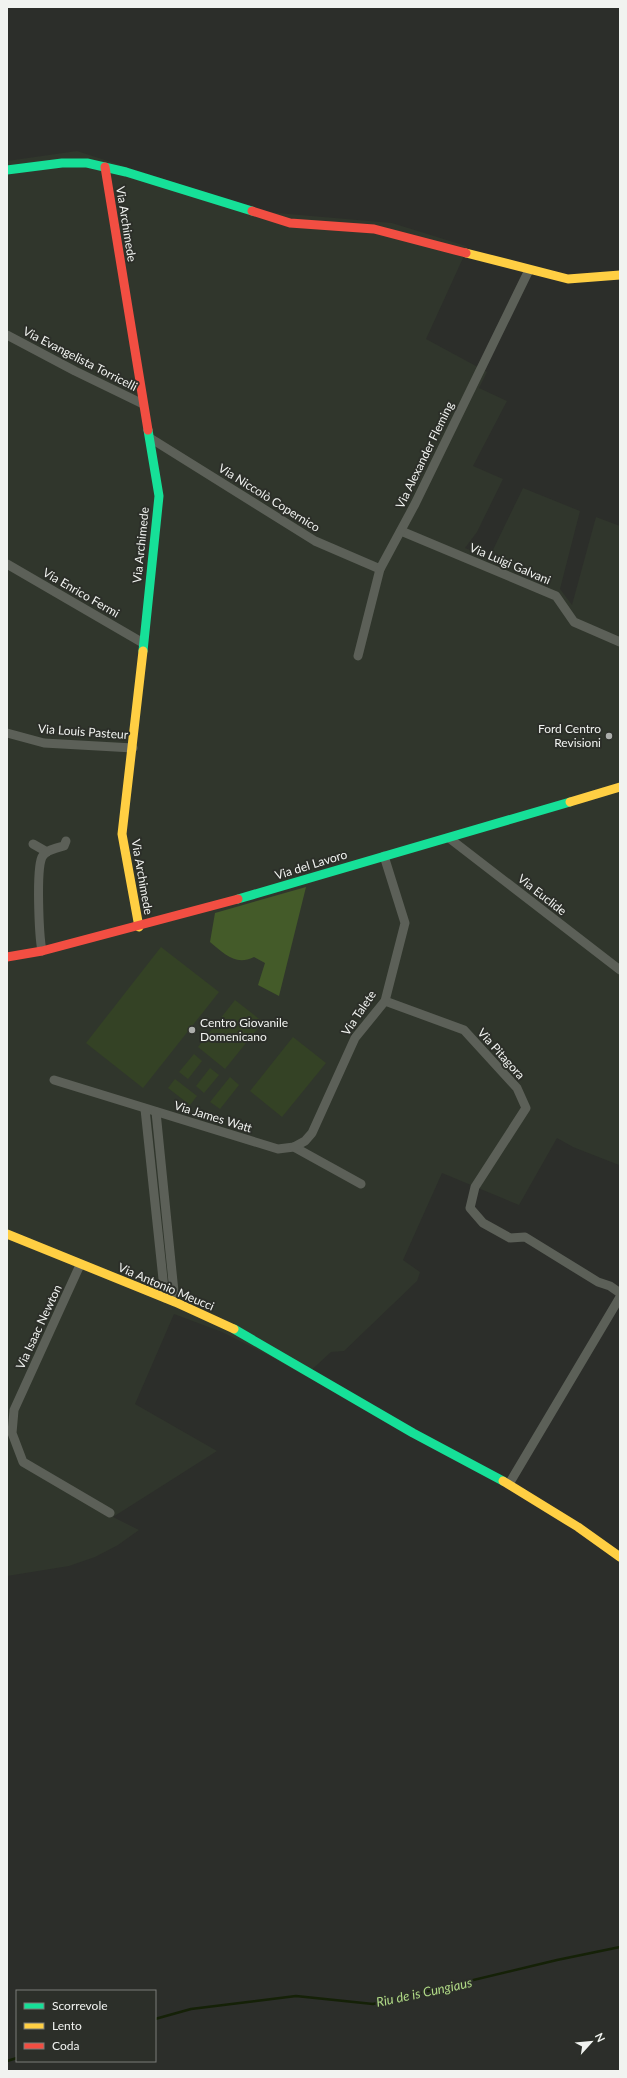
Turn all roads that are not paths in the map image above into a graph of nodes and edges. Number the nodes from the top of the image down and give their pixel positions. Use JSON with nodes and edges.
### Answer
{"nodes":[{"id":1,"x":105,"y":167,"type":"junction"},
{"id":2,"x":7,"y":170,"type":"edge"},
{"id":3,"x":529,"y":270,"type":"junction"},
{"id":4,"x":620,"y":275,"type":"edge"},
{"id":5,"x":7,"y":335,"type":"edge"},
{"id":6,"x":143,"y":404,"type":"junction"},
{"id":7,"x":150,"y":438,"type":"junction"},
{"id":8,"x":401,"y":531,"type":"junction"},
{"id":9,"x":7,"y":564,"type":"edge"},
{"id":10,"x":380,"y":570,"type":"junction"},
{"id":11,"x":620,"y":642,"type":"edge"},
{"id":12,"x":143,"y":643,"type":"junction"},
{"id":13,"x":358,"y":656,"type":"dead end"},
{"id":14,"x":7,"y":733,"type":"edge"},
{"id":15,"x":133,"y":748,"type":"junction"},
{"id":16,"x":620,"y":787,"type":"edge"},
{"id":17,"x":449,"y":838,"type":"junction"},
{"id":18,"x":66,"y":841,"type":"dead end"},
{"id":19,"x":33,"y":844,"type":"dead end"},
{"id":20,"x":47,"y":852,"type":"junction"},
{"id":21,"x":384,"y":856,"type":"junction"},
{"id":22,"x":139,"y":927,"type":"junction"},
{"id":23,"x":42,"y":951,"type":"junction"},
{"id":24,"x":7,"y":957,"type":"edge"},
{"id":25,"x":620,"y":970,"type":"edge"},
{"id":26,"x":385,"y":1001,"type":"junction"},
{"id":27,"x":54,"y":1080,"type":"dead end"},
{"id":28,"x":145,"y":1109,"type":"junction"},
{"id":29,"x":156,"y":1112,"type":"junction"},
{"id":30,"x":294,"y":1147,"type":"junction"},
{"id":31,"x":361,"y":1184,"type":"dead end"},
{"id":32,"x":165,"y":1204,"type":"junction"},
{"id":33,"x":155,"y":1205,"type":"junction"},
{"id":34,"x":7,"y":1234,"type":"edge"},
{"id":35,"x":80,"y":1265,"type":"junction"},
{"id":36,"x":620,"y":1293,"type":"edge"},
{"id":37,"x":620,"y":1297,"type":"edge"},
{"id":38,"x":165,"y":1298,"type":"junction"},
{"id":39,"x":174,"y":1302,"type":"junction"},
{"id":40,"x":509,"y":1484,"type":"junction"},
{"id":41,"x":110,"y":1513,"type":"dead end"},
{"id":42,"x":620,"y":1557,"type":"edge"}],
"edges":[{"from":1,"to":2,"type":"street"},
{"from":1,"to":3,"type":"street"},
{"from":1,"to":6,"type":"street","name":"Via Archimede"},
{"from":3,"to":4,"type":"street"},
{"from":3,"to":8,"type":"street","name":"Via Alexander Fleming"},
{"from":5,"to":6,"type":"street","name":"Via Evangelista Torricelli"},
{"from":6,"to":7,"type":"street","name":"Via Archimede"},
{"from":7,"to":10,"type":"street","name":"Via Niccolò Copernico"},
{"from":7,"to":12,"type":"street","name":"Via Archimede"},
{"from":8,"to":10,"type":"street","name":"Via Alexander Fleming"},
{"from":8,"to":11,"type":"street","name":"Via Luigi Galvani"},
{"from":9,"to":12,"type":"street","name":"Via Enrico Fermi"},
{"from":10,"to":13,"type":"street","name":"Via Alexander Fleming"},
{"from":12,"to":15,"type":"street","name":"Via Archimede"},
{"from":14,"to":15,"type":"street","name":"Via Louis Pasteur"},
{"from":15,"to":22,"type":"street","name":"Via Archimede"},
{"from":16,"to":17,"type":"street","name":"Via del Lavoro"},
{"from":17,"to":21,"type":"street","name":"Via del Lavoro"},
{"from":17,"to":25,"type":"street","name":"Via Euclide"},
{"from":18,"to":20,"type":"street"},
{"from":19,"to":20,"type":"street"},
{"from":20,"to":23,"type":"street"},
{"from":21,"to":22,"type":"street","name":"Via del Lavoro"},
{"from":21,"to":26,"type":"street","name":"Via Talete"},
{"from":22,"to":23,"type":"street","name":"Via del Lavoro"},
{"from":23,"to":24,"type":"street","name":"Via del Lavoro"},
{"from":26,"to":30,"type":"street","name":"Via Talete"},
{"from":26,"to":36,"type":"street","name":"Via Pitagora"},
{"from":27,"to":28,"type":"street","name":"Via James Watt"},
{"from":28,"to":29,"type":"street","name":"Via James Watt"},
{"from":28,"to":33,"type":"street"},
{"from":29,"to":30,"type":"street","name":"Via James Watt"},
{"from":29,"to":32,"type":"street"},
{"from":30,"to":31,"type":"street"},
{"from":32,"to":33,"type":"street"},
{"from":32,"to":39,"type":"street"},
{"from":33,"to":38,"type":"street"},
{"from":34,"to":35,"type":"street","name":"Via Antonio Meucci"},
{"from":35,"to":38,"type":"street","name":"Via Antonio Meucci"},
{"from":35,"to":41,"type":"street","name":"Via Isaac Newton"},
{"from":37,"to":40,"type":"street"},
{"from":38,"to":39,"type":"street","name":"Via Antonio Meucci"},
{"from":39,"to":40,"type":"street","name":"Via Antonio Meucci"},
{"from":40,"to":42,"type":"street","name":"Via Antonio Meucci"}]}
